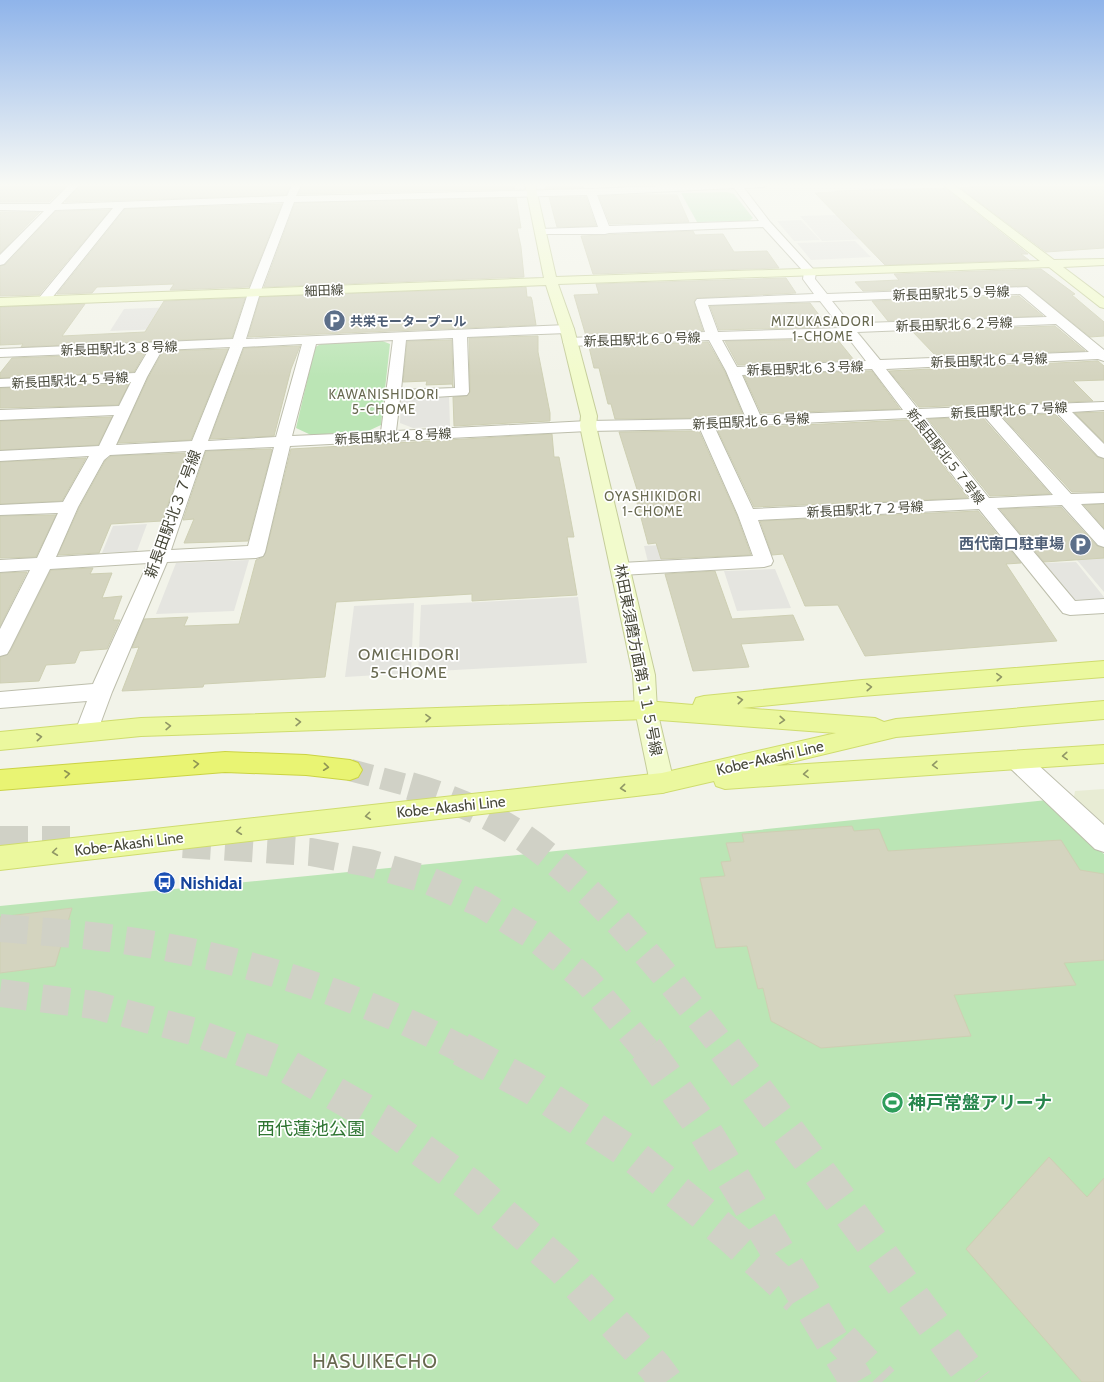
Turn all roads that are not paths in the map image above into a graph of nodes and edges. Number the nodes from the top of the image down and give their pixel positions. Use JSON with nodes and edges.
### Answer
{"nodes":[{"id":1,"x":13,"y":248,"type":"edge"},
{"id":2,"x":86,"y":248,"type":"edge"},
{"id":3,"x":271,"y":248,"type":"edge"},
{"id":4,"x":544,"y":248,"type":"edge"},
{"id":5,"x":788,"y":248,"type":"edge"},
{"id":6,"x":1031,"y":248,"type":"edge"},
{"id":7,"x":0,"y":262,"type":"edge"},
{"id":8,"x":1104,"y":262,"type":"edge"},
{"id":9,"x":1051,"y":264,"type":"junction"},
{"id":10,"x":810,"y":272,"type":"junction"},
{"id":11,"x":551,"y":280,"type":"junction"},
{"id":12,"x":254,"y":293,"type":"junction"},
{"id":13,"x":822,"y":298,"type":"junction"},
{"id":14,"x":43,"y":301,"type":"junction"},
{"id":15,"x":0,"y":302,"type":"edge"},
{"id":16,"x":1104,"y":304,"type":"edge"},
{"id":17,"x":1059,"y":320,"type":"junction"},
{"id":18,"x":848,"y":329,"type":"junction"},
{"id":19,"x":460,"y":334,"type":"junction"},
{"id":20,"x":400,"y":336,"type":"junction"},
{"id":21,"x":568,"y":336,"type":"junction"},
{"id":22,"x":713,"y":336,"type":"junction"},
{"id":23,"x":310,"y":340,"type":"junction"},
{"id":24,"x":238,"y":343,"type":"junction"},
{"id":25,"x":157,"y":347,"type":"junction"},
{"id":26,"x":0,"y":353,"type":"edge"},
{"id":27,"x":1103,"y":356,"type":"edge"},
{"id":28,"x":877,"y":365,"type":"junction"},
{"id":29,"x":733,"y":371,"type":"junction"},
{"id":30,"x":140,"y":377,"type":"junction"},
{"id":31,"x":0,"y":383,"type":"edge"},
{"id":32,"x":393,"y":395,"type":"junction"},
{"id":33,"x":1104,"y":406,"type":"edge"},
{"id":34,"x":1060,"y":408,"type":"junction"},
{"id":35,"x":125,"y":410,"type":"junction"},
{"id":36,"x":987,"y":411,"type":"junction"},
{"id":37,"x":0,"y":415,"type":"edge"},
{"id":38,"x":914,"y":415,"type":"junction"},
{"id":39,"x":754,"y":420,"type":"junction"},
{"id":40,"x":706,"y":424,"type":"junction"},
{"id":41,"x":588,"y":426,"type":"junction"},
{"id":42,"x":388,"y":436,"type":"junction"},
{"id":43,"x":283,"y":441,"type":"junction"},
{"id":44,"x":198,"y":446,"type":"junction"},
{"id":45,"x":104,"y":450,"type":"junction"},
{"id":46,"x":1104,"y":453,"type":"edge"},
{"id":47,"x":0,"y":456,"type":"edge"},
{"id":48,"x":1104,"y":498,"type":"edge"},
{"id":49,"x":1066,"y":500,"type":"junction"},
{"id":50,"x":984,"y":504,"type":"junction"},
{"id":51,"x":68,"y":507,"type":"junction"},
{"id":52,"x":0,"y":510,"type":"edge"},
{"id":53,"x":747,"y":515,"type":"junction"},
{"id":54,"x":1104,"y":541,"type":"edge"},
{"id":55,"x":160,"y":556,"type":"junction"},
{"id":56,"x":43,"y":564,"type":"junction"},
{"id":57,"x":0,"y":566,"type":"edge"},
{"id":58,"x":621,"y":568,"type":"junction"},
{"id":59,"x":1104,"y":606,"type":"edge"},
{"id":60,"x":0,"y":649,"type":"edge"},
{"id":61,"x":1104,"y":670,"type":"edge"},
{"id":62,"x":101,"y":692,"type":"junction"},
{"id":63,"x":0,"y":700,"type":"edge"},
{"id":64,"x":646,"y":710,"type":"junction"},
{"id":65,"x":1104,"y":710,"type":"edge"},
{"id":66,"x":896,"y":728,"type":"junction"},
{"id":67,"x":87,"y":732,"type":"junction"},
{"id":68,"x":0,"y":741,"type":"edge"},
{"id":69,"x":1104,"y":754,"type":"edge"},
{"id":70,"x":1017,"y":760,"type":"junction"},
{"id":71,"x":350,"y":770,"type":"tunnel mouth"},
{"id":72,"x":0,"y":780,"type":"edge"},
{"id":73,"x":662,"y":783,"type":"junction"},
{"id":74,"x":1104,"y":841,"type":"edge"},
{"id":75,"x":0,"y":858,"type":"edge"}],
"edges":[{"from":1,"to":7,"type":"street"},
{"from":2,"to":14,"type":"street"},
{"from":3,"to":12,"type":"street","name":"新長田駅北３７号線"},
{"from":4,"to":11,"type":"street","name":"林田東須磨方面第１１５号線"},
{"from":5,"to":10,"type":"street"},
{"from":6,"to":9,"type":"street"},
{"from":8,"to":9,"type":"street","name":"細田線"},
{"from":9,"to":10,"type":"street","name":"細田線"},
{"from":9,"to":16,"type":"street"},
{"from":10,"to":11,"type":"street","name":"細田線"},
{"from":10,"to":13,"type":"street","name":"新長田駅北５７号線"},
{"from":11,"to":12,"type":"street","name":"細田線"},
{"from":11,"to":21,"type":"street","name":"林田東須磨方面第１１５号線"},
{"from":12,"to":14,"type":"street","name":"細田線"},
{"from":12,"to":24,"type":"street","name":"新長田駅北３７号線"},
{"from":13,"to":17,"type":"street","name":"新長田駅北５９号線"},
{"from":13,"to":18,"type":"street","name":"新長田駅北５７号線"},
{"from":13,"to":22,"type":"street","name":"新長田駅北５９号線"},
{"from":14,"to":15,"type":"street","name":"細田線"},
{"from":17,"to":18,"type":"street","name":"新長田駅北６２号線"},
{"from":17,"to":27,"type":"street","name":"新長田駅北５９号線"},
{"from":18,"to":22,"type":"street","name":"新長田駅北６２号線"},
{"from":18,"to":28,"type":"street","name":"新長田駅北５７号線"},
{"from":19,"to":20,"type":"street","name":"新長田駅北６０号線"},
{"from":19,"to":21,"type":"street","name":"新長田駅北６０号線"},
{"from":19,"to":32,"type":"street"},
{"from":20,"to":23,"type":"street","name":"新長田駅北３８号線"},
{"from":20,"to":32,"type":"street"},
{"from":21,"to":22,"type":"street","name":"新長田駅北６０号線"},
{"from":21,"to":41,"type":"street","name":"林田東須磨方面第１１５号線"},
{"from":22,"to":29,"type":"street"},
{"from":23,"to":24,"type":"street","name":"新長田駅北３８号線"},
{"from":23,"to":43,"type":"street"},
{"from":24,"to":25,"type":"street","name":"新長田駅北３８号線"},
{"from":24,"to":44,"type":"street","name":"新長田駅北３７号線"},
{"from":25,"to":26,"type":"street","name":"新長田駅北３８号線"},
{"from":25,"to":30,"type":"street"},
{"from":27,"to":28,"type":"street","name":"新長田駅北６４号線"},
{"from":28,"to":29,"type":"street","name":"新長田駅北６３号線"},
{"from":28,"to":38,"type":"street","name":"新長田駅北５７号線"},
{"from":29,"to":39,"type":"street"},
{"from":30,"to":31,"type":"street","name":"新長田駅北４５号線"},
{"from":30,"to":35,"type":"street"},
{"from":32,"to":42,"type":"street"},
{"from":33,"to":34,"type":"street","name":"新長田駅北６７号線"},
{"from":34,"to":36,"type":"street","name":"新長田駅北６７号線"},
{"from":34,"to":46,"type":"street"},
{"from":35,"to":37,"type":"street"},
{"from":35,"to":45,"type":"street"},
{"from":36,"to":38,"type":"street","name":"新長田駅北６７号線"},
{"from":36,"to":49,"type":"street"},
{"from":38,"to":39,"type":"street","name":"新長田駅北６６号線"},
{"from":38,"to":50,"type":"street","name":"新長田駅北５７号線"},
{"from":39,"to":40,"type":"street","name":"新長田駅北６６号線"},
{"from":40,"to":41,"type":"street","name":"新長田駅北６６号線"},
{"from":40,"to":53,"type":"street"},
{"from":41,"to":42,"type":"street","name":"新長田駅北４８号線"},
{"from":41,"to":58,"type":"street","name":"林田東須磨方面第１１５号線"},
{"from":42,"to":43,"type":"street","name":"新長田駅北４８号線"},
{"from":43,"to":44,"type":"street","name":"新長田駅北４８号線"},
{"from":43,"to":55,"type":"street"},
{"from":44,"to":45,"type":"street","name":"新長田駅北４８号線"},
{"from":44,"to":55,"type":"street","name":"新長田駅北３７号線"},
{"from":45,"to":47,"type":"street","name":"新長田駅北４８号線"},
{"from":45,"to":51,"type":"street"},
{"from":48,"to":49,"type":"street","name":"新長田駅北７２号線"},
{"from":49,"to":50,"type":"street","name":"新長田駅北７２号線"},
{"from":49,"to":54,"type":"street"},
{"from":50,"to":53,"type":"street","name":"新長田駅北７２号線"},
{"from":50,"to":59,"type":"street","name":"新長田駅北５７号線"},
{"from":51,"to":52,"type":"street"},
{"from":51,"to":56,"type":"street"},
{"from":53,"to":58,"type":"street"},
{"from":55,"to":56,"type":"street"},
{"from":55,"to":62,"type":"street","name":"新長田駅北３７号線"},
{"from":56,"to":57,"type":"street"},
{"from":56,"to":60,"type":"street"},
{"from":58,"to":64,"type":"street","name":"林田東須磨方面第１１５号線"},
{"from":64,"to":61,"type":"main road","one_way":true},
{"from":62,"to":63,"type":"street"},
{"from":62,"to":67,"type":"street","name":"新長田駅北３７号線"},
{"from":64,"to":66,"type":"main road","name":"Kobe-Akashi Line","one_way":true},
{"from":67,"to":64,"type":"main road","name":"Kobe-Akashi Line","one_way":true},
{"from":64,"to":73,"type":"street","name":"林田東須磨方面第１１５号線"},
{"from":65,"to":66,"type":"main road","name":"Kobe-Akashi Line"},
{"from":66,"to":73,"type":"main road","name":"Kobe-Akashi Line"},
{"from":68,"to":67,"type":"main road","name":"Kobe-Akashi Line","one_way":true},
{"from":69,"to":70,"type":"main road","one_way":true},
{"from":70,"to":73,"type":"main road","one_way":true},
{"from":70,"to":74,"type":"street"},
{"from":72,"to":71,"type":"highway","one_way":true},
{"from":73,"to":75,"type":"main road","name":"Kobe-Akashi Line","one_way":true}]}
